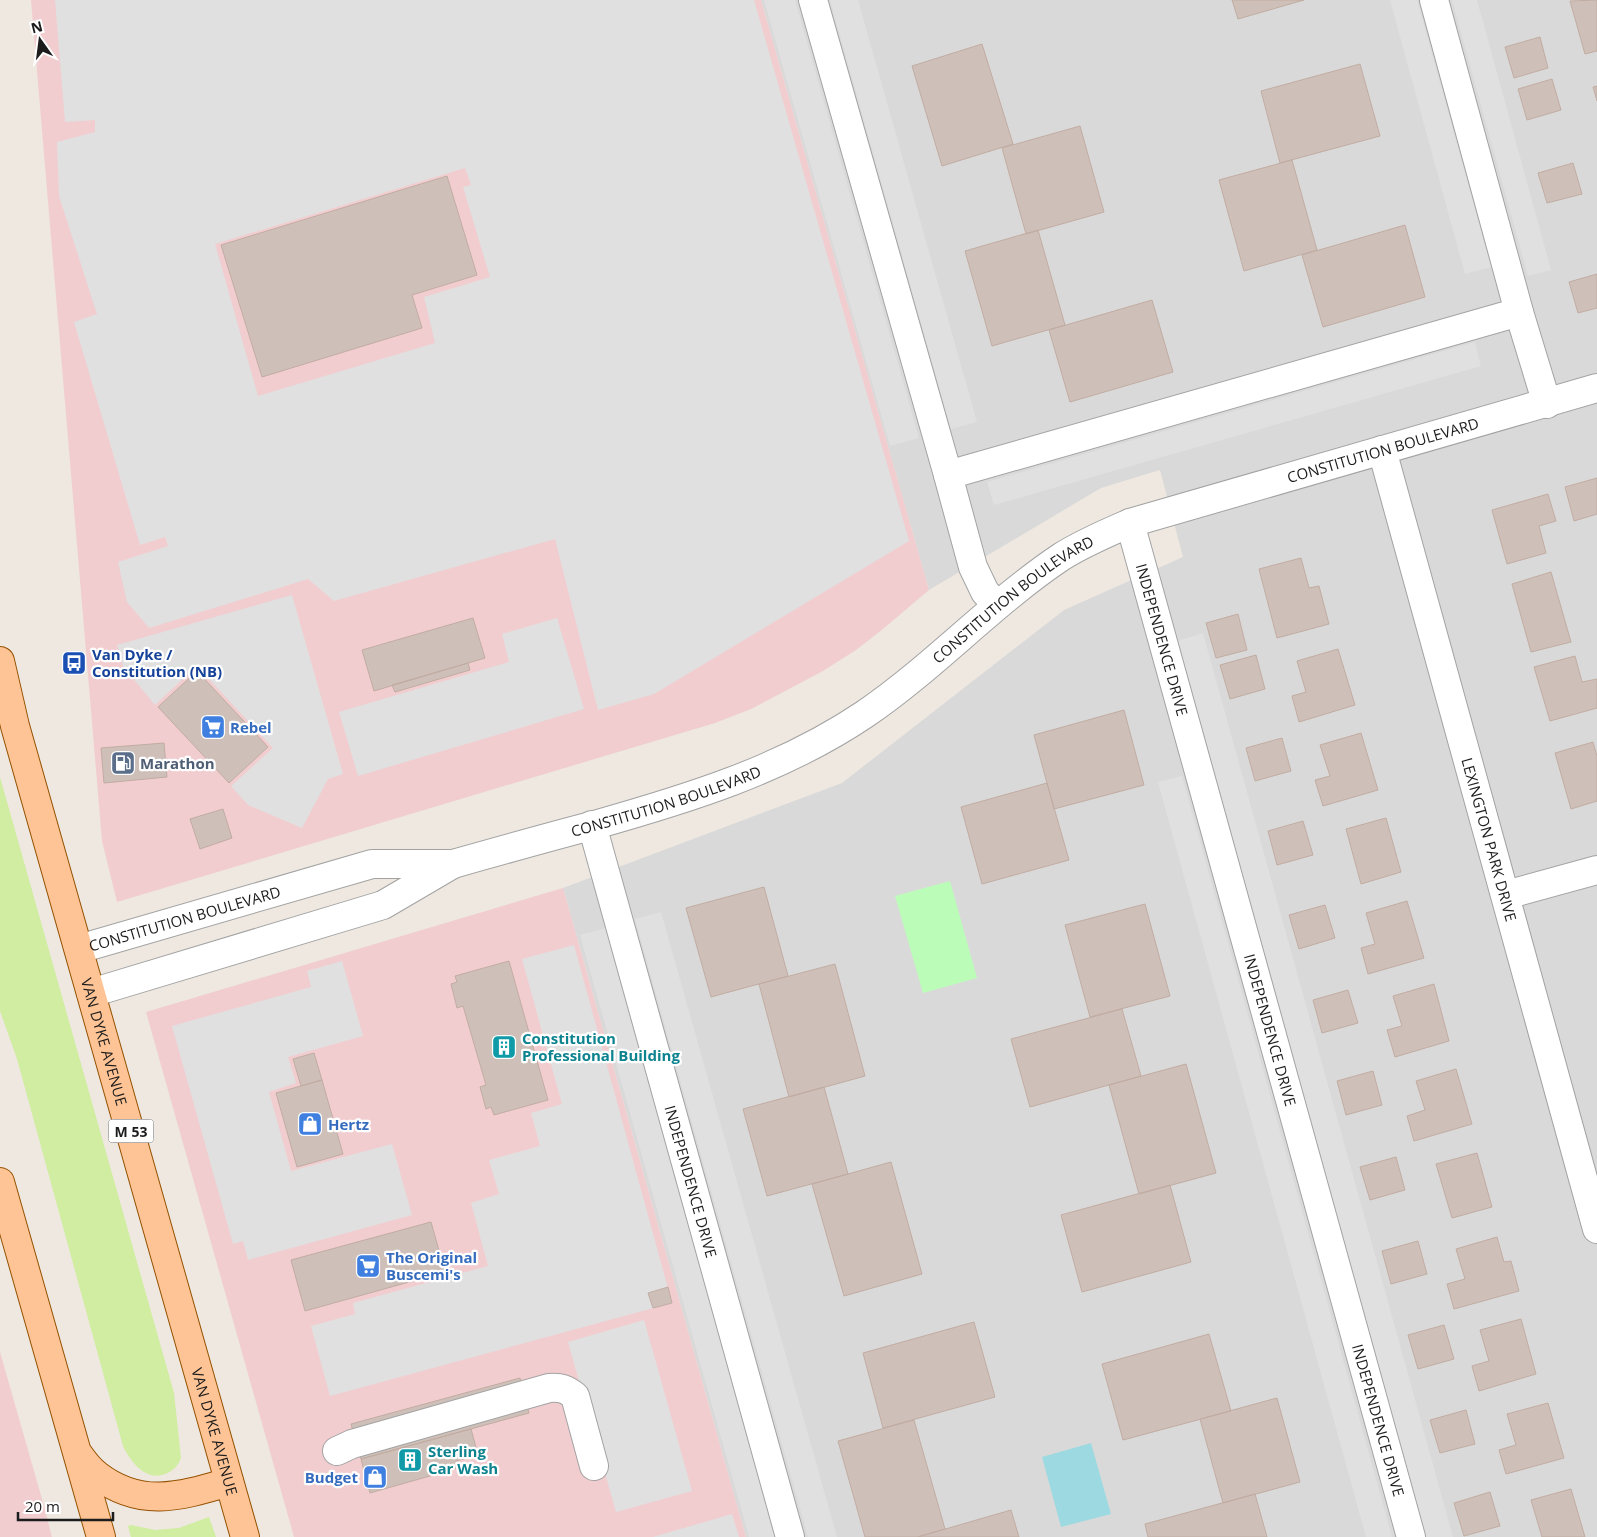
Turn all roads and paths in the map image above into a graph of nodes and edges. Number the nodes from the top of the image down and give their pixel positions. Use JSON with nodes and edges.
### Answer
{"nodes":[{"id":1,"x":813,"y":0,"type":"edge"},
{"id":2,"x":1434,"y":0,"type":"edge"},
{"id":3,"x":1519,"y":312,"type":"junction"},
{"id":4,"x":1597,"y":388,"type":"edge"},
{"id":5,"x":1547,"y":404,"type":"junction"},
{"id":6,"x":1382,"y":450,"type":"junction"},
{"id":7,"x":948,"y":475,"type":"junction"},
{"id":8,"x":1130,"y":523,"type":"junction"},
{"id":9,"x":997,"y":605,"type":"junction"},
{"id":10,"x":0,"y":661,"type":"edge"},
{"id":11,"x":592,"y":825,"type":"junction"},
{"id":12,"x":453,"y":864,"type":"junction"},
{"id":13,"x":1597,"y":870,"type":"edge"},
{"id":14,"x":289,"y":888,"type":"junction"},
{"id":15,"x":1506,"y":895,"type":"junction"},
{"id":16,"x":302,"y":930,"type":"junction"},
{"id":17,"x":79,"y":949,"type":"junction"},
{"id":18,"x":92,"y":993,"type":"junction"},
{"id":19,"x":0,"y":1182,"type":"edge"},
{"id":20,"x":1597,"y":1228,"type":"edge"},
{"id":21,"x":337,"y":1451,"type":"dead end"},
{"id":22,"x":78,"y":1454,"type":"junction"},
{"id":23,"x":594,"y":1466,"type":"dead end"},
{"id":24,"x":230,"y":1482,"type":"junction"},
{"id":25,"x":101,"y":1537,"type":"edge"},
{"id":26,"x":244,"y":1537,"type":"edge"},
{"id":27,"x":790,"y":1537,"type":"edge"},
{"id":28,"x":1412,"y":1537,"type":"edge"}],
"edges":[{"from":1,"to":7,"type":"street"},
{"from":2,"to":3,"type":"street"},
{"from":3,"to":5,"type":"street"},
{"from":3,"to":7,"type":"street"},
{"from":4,"to":5,"type":"street","name":"CONSTITUTION BOULEVARD"},
{"from":5,"to":6,"type":"street","name":"CONSTITUTION BOULEVARD"},
{"from":6,"to":8,"type":"street","name":"CONSTITUTION BOULEVARD"},
{"from":6,"to":15,"type":"street","name":"LEXINGTON PARK DRIVE"},
{"from":7,"to":9,"type":"street"},
{"from":8,"to":9,"type":"street","name":"CONSTITUTION BOULEVARD"},
{"from":8,"to":28,"type":"street","name":"INDEPENDENCE DRIVE"},
{"from":9,"to":11,"type":"street","name":"CONSTITUTION BOULEVARD"},
{"from":10,"to":17,"type":"main road","name":"VAN DYKE AVENUE","number":"M 53"},
{"from":11,"to":12,"type":"street","name":"CONSTITUTION BOULEVARD"},
{"from":11,"to":27,"type":"street","name":"INDEPENDENCE DRIVE"},
{"from":12,"to":14,"type":"street","name":"CONSTITUTION BOULEVARD"},
{"from":12,"to":16,"type":"street","name":"CONSTITUTION BOULEVARD"},
{"from":13,"to":15,"type":"street"},
{"from":14,"to":16,"type":"street","name":"CONSTITUTION BOULEVARD"},
{"from":14,"to":17,"type":"street","name":"CONSTITUTION BOULEVARD"},
{"from":15,"to":20,"type":"street","name":"LEXINGTON PARK DRIVE"},
{"from":16,"to":18,"type":"street","name":"CONSTITUTION BOULEVARD"},
{"from":17,"to":18,"type":"main road","name":"VAN DYKE AVENUE","number":"M 53"},
{"from":18,"to":24,"type":"main road","name":"VAN DYKE AVENUE","number":"M 53"},
{"from":19,"to":22,"type":"main road"},
{"from":21,"to":23,"type":"street"},
{"from":22,"to":24,"type":"main road"},
{"from":22,"to":25,"type":"main road"},
{"from":24,"to":26,"type":"main road","name":"VAN DYKE AVENUE","number":"M 53"}]}
